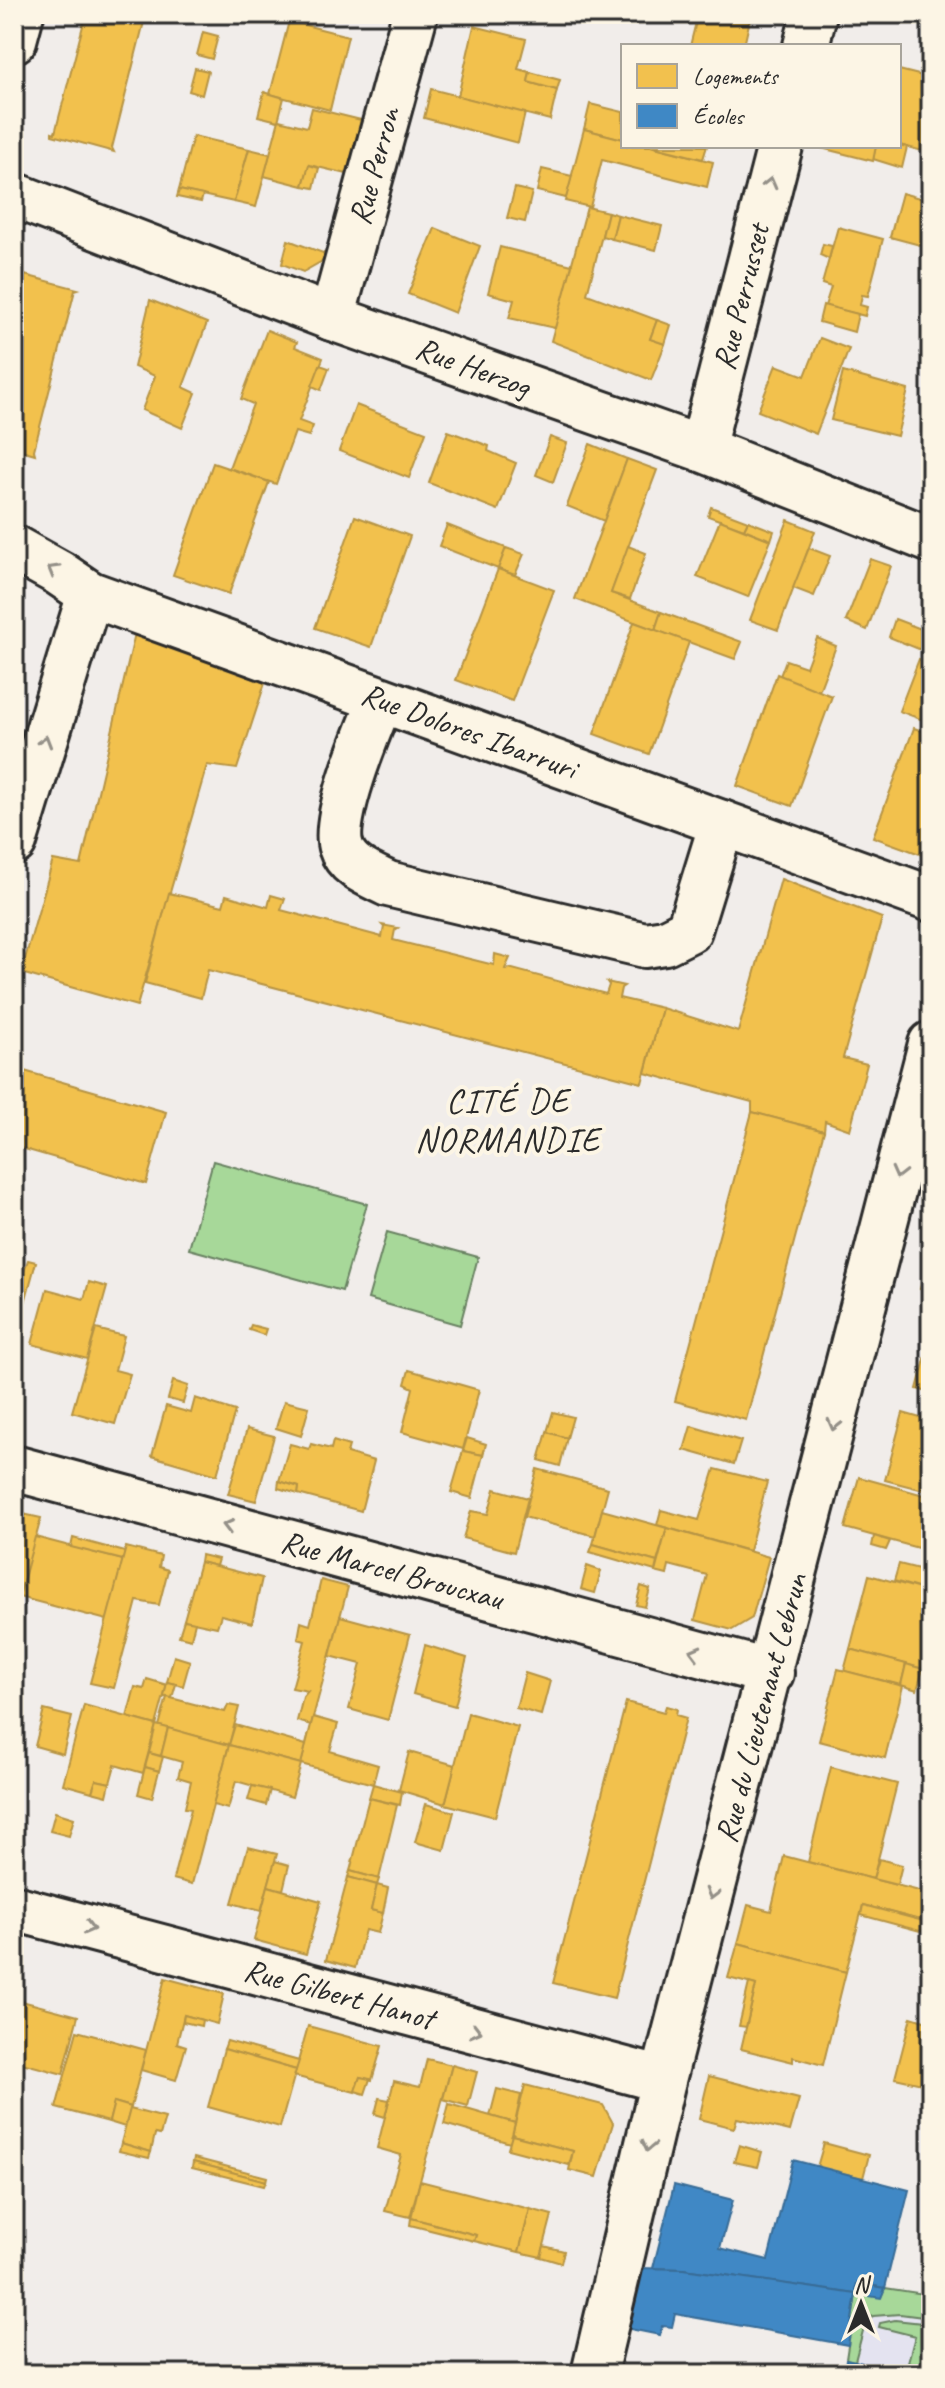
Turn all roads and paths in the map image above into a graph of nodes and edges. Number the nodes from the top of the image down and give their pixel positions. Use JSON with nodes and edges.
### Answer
{"nodes":[{"id":1,"x":21,"y":14,"type":"edge"},
{"id":2,"x":415,"y":14,"type":"edge"},
{"id":3,"x":814,"y":14,"type":"edge"},
{"id":4,"x":14,"y":40,"type":"edge"},
{"id":5,"x":806,"y":44,"type":"edge"},
{"id":6,"x":779,"y":148,"type":"edge"},
{"id":7,"x":14,"y":195,"type":"edge"},
{"id":8,"x":332,"y":318,"type":"junction"},
{"id":9,"x":702,"y":449,"type":"junction"},
{"id":10,"x":931,"y":540,"type":"edge"},
{"id":11,"x":14,"y":548,"type":"edge"},
{"id":12,"x":90,"y":594,"type":"junction"},
{"id":13,"x":381,"y":700,"type":"junction"},
{"id":14,"x":722,"y":823,"type":"junction"},
{"id":15,"x":14,"y":842,"type":"edge"},
{"id":16,"x":931,"y":899,"type":"edge"},
{"id":17,"x":931,"y":1044,"type":"edge"},
{"id":18,"x":14,"y":1468,"type":"edge"},
{"id":19,"x":771,"y":1673,"type":"junction"},
{"id":20,"x":14,"y":1908,"type":"edge"},
{"id":21,"x":663,"y":2080,"type":"junction"},
{"id":22,"x":594,"y":2374,"type":"edge"}],
"edges":[{"from":1,"to":4,"type":"street"},
{"from":2,"to":8,"type":"street","name":"Rue Perron"},
{"from":3,"to":5,"type":"street"},
{"from":9,"to":6,"type":"street","name":"Rue Perrusset","one_way":true},
{"from":7,"to":8,"type":"street","name":"Rue Herzog"},
{"from":8,"to":9,"type":"street","name":"Rue Herzog"},
{"from":9,"to":10,"type":"street","name":"Rue Herzog"},
{"from":12,"to":11,"type":"street","name":"Rue Dolores Ibarruri","one_way":true},
{"from":12,"to":13,"type":"street","name":"Rue Dolores Ibarruri"},
{"from":15,"to":12,"type":"street","one_way":true},
{"from":13,"to":14,"type":"street","name":"Rue Dolores Ibarruri"},
{"from":13,"to":14,"type":"street"},
{"from":14,"to":16,"type":"street","name":"Rue Dolores Ibarruri"},
{"from":17,"to":19,"type":"street","name":"Rue du Lieutenant Lebrun","one_way":true},
{"from":19,"to":18,"type":"street","name":"Rue Marcel Broucxau","one_way":true},
{"from":19,"to":21,"type":"street","name":"Rue du Lieutenant Lebrun","one_way":true},
{"from":20,"to":21,"type":"street","name":"Rue Gilbert Hanot","one_way":true},
{"from":21,"to":22,"type":"street","name":"Rue du Lieutenant Lebrun","one_way":true}]}
